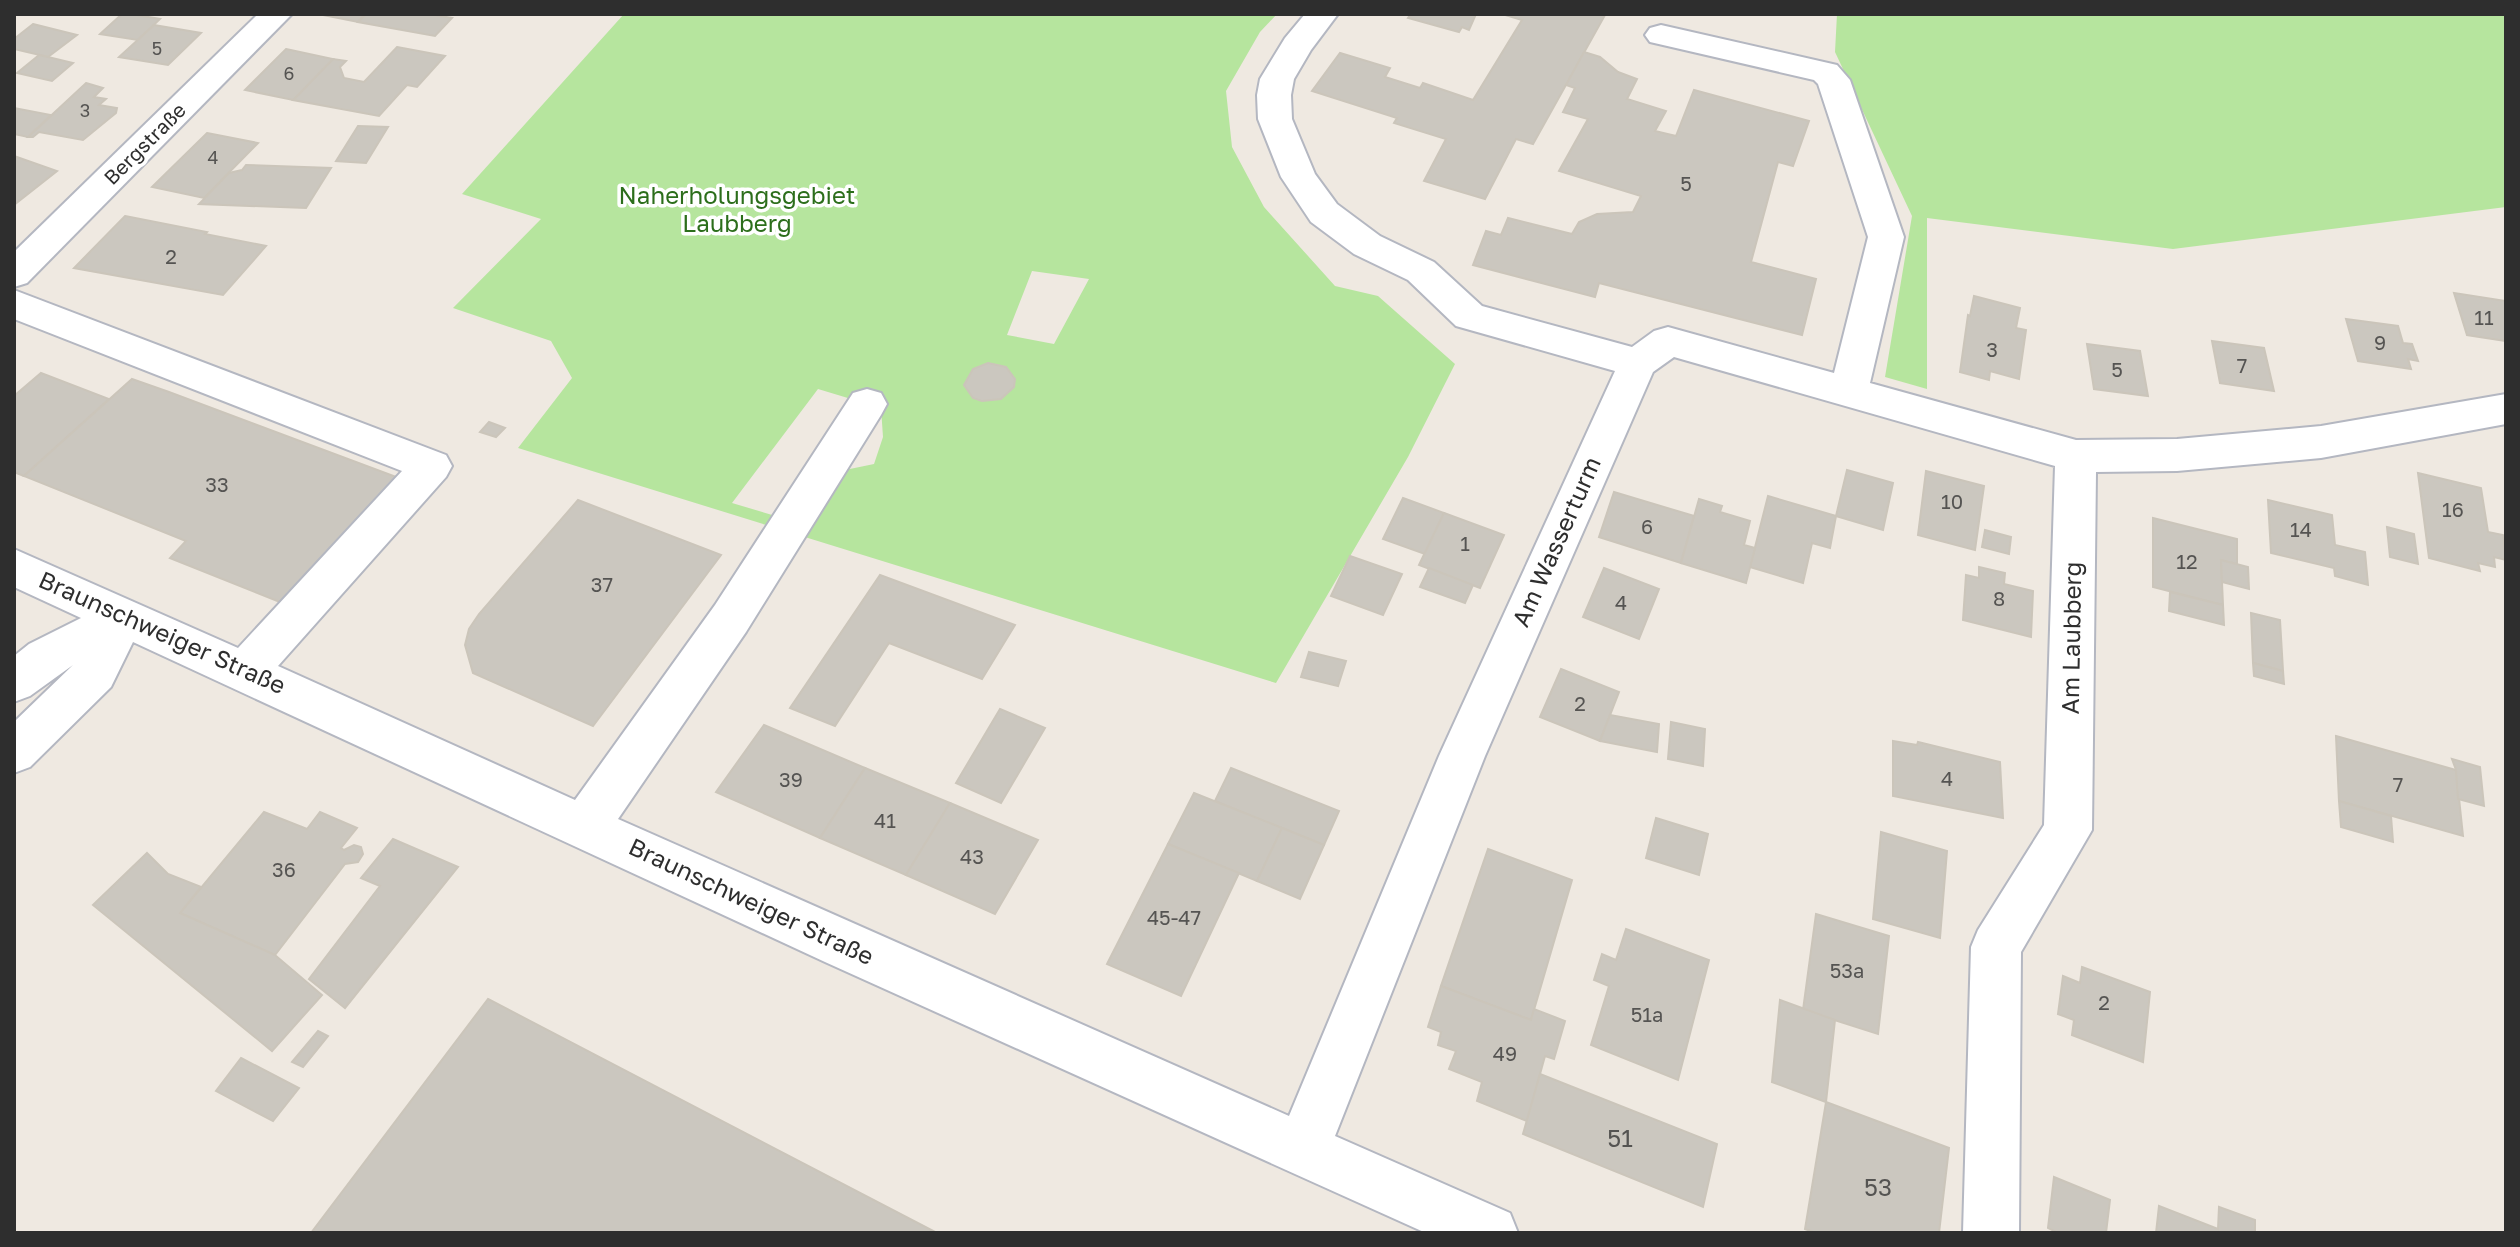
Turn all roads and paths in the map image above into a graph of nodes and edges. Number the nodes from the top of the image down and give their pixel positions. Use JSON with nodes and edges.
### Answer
{"nodes":[{"id":1,"x":276,"y":14,"type":"edge"},
{"id":2,"x":1322,"y":14,"type":"edge"},
{"id":3,"x":1661,"y":35,"type":"dead end"},
{"id":4,"x":14,"y":274,"type":"edge"},
{"id":5,"x":14,"y":304,"type":"edge"},
{"id":6,"x":1638,"y":363,"type":"junction"},
{"id":7,"x":1849,"y":390,"type":"junction"},
{"id":8,"x":867,"y":404,"type":"dead end"},
{"id":9,"x":2506,"y":409,"type":"edge"},
{"id":10,"x":2076,"y":456,"type":"junction"},
{"id":11,"x":14,"y":567,"type":"edge"},
{"id":12,"x":123,"y":617,"type":"junction"},
{"id":13,"x":245,"y":672,"type":"junction"},
{"id":14,"x":14,"y":682,"type":"edge"},
{"id":15,"x":14,"y":752,"type":"edge"},
{"id":16,"x":584,"y":826,"type":"junction"},
{"id":17,"x":1303,"y":1148,"type":"junction"},
{"id":18,"x":1490,"y":1233,"type":"edge"},
{"id":19,"x":1991,"y":1233,"type":"edge"}],
"edges":[{"from":1,"to":4,"type":"street","name":"Bergstraße"},
{"from":2,"to":6,"type":"street"},
{"from":3,"to":7,"type":"street"},
{"from":5,"to":13,"type":"street"},
{"from":6,"to":7,"type":"street"},
{"from":6,"to":17,"type":"street","name":"Am Wasserturm"},
{"from":7,"to":10,"type":"street"},
{"from":8,"to":16,"type":"street"},
{"from":9,"to":10,"type":"street"},
{"from":10,"to":19,"type":"street","name":"Am Laubberg"},
{"from":11,"to":12,"type":"street","name":"Braunschweiger Straße"},
{"from":12,"to":13,"type":"street","name":"Braunschweiger Straße"},
{"from":12,"to":14,"type":"street"},
{"from":12,"to":15,"type":"street"},
{"from":13,"to":16,"type":"street","name":"Braunschweiger Straße"},
{"from":16,"to":17,"type":"street","name":"Braunschweiger Straße"},
{"from":17,"to":18,"type":"street","name":"Braunschweiger Straße"}]}
